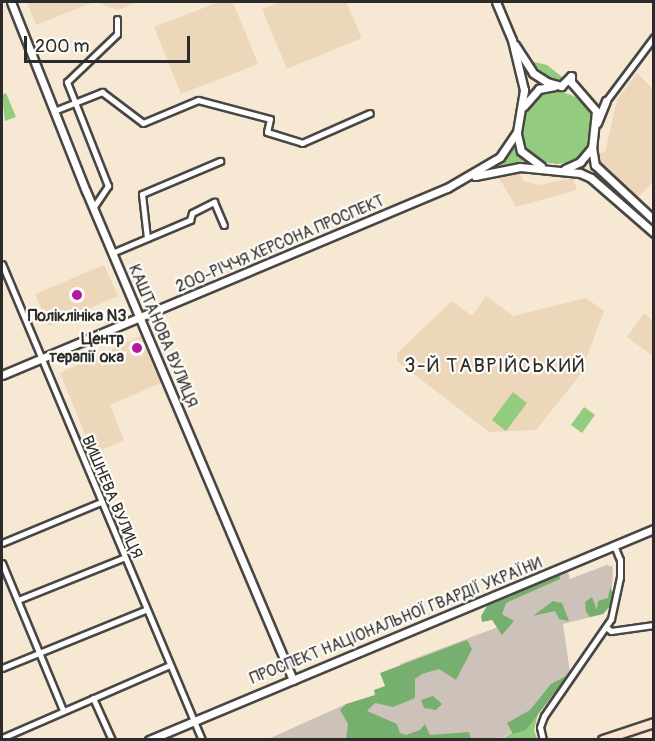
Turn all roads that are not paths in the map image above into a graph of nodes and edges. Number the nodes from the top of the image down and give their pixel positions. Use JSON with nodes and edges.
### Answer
{"nodes":[{"id":1,"x":11,"y":2,"type":"edge"},
{"id":2,"x":496,"y":2,"type":"edge"},
{"id":3,"x":117,"y":19,"type":"dead end"},
{"id":4,"x":654,"y":37,"type":"edge"},
{"id":5,"x":512,"y":40,"type":"junction"},
{"id":6,"x":561,"y":86,"type":"junction"},
{"id":7,"x":606,"y":101,"type":"junction"},
{"id":8,"x":75,"y":103,"type":"junction"},
{"id":9,"x":592,"y":103,"type":"junction"},
{"id":10,"x":522,"y":108,"type":"junction"},
{"id":11,"x":54,"y":111,"type":"junction"},
{"id":12,"x":370,"y":113,"type":"dead end"},
{"id":13,"x":596,"y":126,"type":"junction"},
{"id":14,"x":517,"y":132,"type":"junction"},
{"id":15,"x":592,"y":147,"type":"junction"},
{"id":16,"x":220,"y":161,"type":"dead end"},
{"id":17,"x":547,"y":168,"type":"junction"},
{"id":18,"x":560,"y":169,"type":"junction"},
{"id":19,"x":468,"y":178,"type":"junction"},
{"id":20,"x":93,"y":208,"type":"junction"},
{"id":21,"x":645,"y":213,"type":"junction"},
{"id":22,"x":654,"y":220,"type":"edge"},
{"id":23,"x":224,"y":225,"type":"dead end"},
{"id":24,"x":654,"y":226,"type":"edge"},
{"id":25,"x":654,"y":233,"type":"edge"},
{"id":26,"x":147,"y":238,"type":"junction"},
{"id":27,"x":112,"y":253,"type":"junction"},
{"id":28,"x":2,"y":264,"type":"edge"},
{"id":29,"x":141,"y":317,"type":"junction"},
{"id":30,"x":39,"y":359,"type":"junction"},
{"id":31,"x":2,"y":375,"type":"edge"},
{"id":32,"x":101,"y":502,"type":"junction"},
{"id":33,"x":654,"y":529,"type":"edge"},
{"id":34,"x":2,"y":543,"type":"edge"},
{"id":35,"x":614,"y":545,"type":"junction"},
{"id":36,"x":123,"y":558,"type":"junction"},
{"id":37,"x":2,"y":563,"type":"edge"},
{"id":38,"x":18,"y":600,"type":"junction"},
{"id":39,"x":145,"y":610,"type":"junction"},
{"id":40,"x":654,"y":625,"type":"edge"},
{"id":41,"x":607,"y":628,"type":"junction"},
{"id":42,"x":39,"y":654,"type":"junction"},
{"id":43,"x":170,"y":665,"type":"junction"},
{"id":44,"x":2,"y":668,"type":"edge"},
{"id":45,"x":293,"y":680,"type":"junction"},
{"id":46,"x":93,"y":698,"type":"junction"},
{"id":47,"x":63,"y":710,"type":"junction"},
{"id":48,"x":194,"y":721,"type":"junction"},
{"id":49,"x":654,"y":723,"type":"edge"},
{"id":50,"x":2,"y":729,"type":"edge"},
{"id":51,"x":4,"y":738,"type":"edge"},
{"id":52,"x":112,"y":740,"type":"edge"},
{"id":53,"x":149,"y":740,"type":"edge"},
{"id":54,"x":202,"y":740,"type":"edge"},
{"id":55,"x":543,"y":740,"type":"edge"},
{"id":56,"x":603,"y":740,"type":"edge"}],
"edges":[{"from":1,"to":11,"type":"street","name":"КАШТАНОВА ВУЛИЦЯ"},
{"from":2,"to":5,"type":"street"},
{"from":3,"to":8,"type":"street"},
{"from":4,"to":7,"type":"street"},
{"from":5,"to":6,"type":"street"},
{"from":5,"to":10,"type":"street"},
{"from":6,"to":9,"type":"street"},
{"from":6,"to":10,"type":"street"},
{"from":7,"to":9,"type":"street"},
{"from":7,"to":13,"type":"street"},
{"from":8,"to":11,"type":"street"},
{"from":8,"to":12,"type":"street"},
{"from":8,"to":20,"type":"street"},
{"from":9,"to":13,"type":"street"},
{"from":10,"to":14,"type":"street"},
{"from":11,"to":20,"type":"street","name":"КАШТАНОВА ВУЛИЦЯ"},
{"from":13,"to":15,"type":"street"},
{"from":14,"to":17,"type":"street"},
{"from":14,"to":19,"type":"street"},
{"from":15,"to":18,"type":"street"},
{"from":15,"to":21,"type":"street"},
{"from":16,"to":26,"type":"street"},
{"from":17,"to":18,"type":"street"},
{"from":17,"to":19,"type":"street"},
{"from":18,"to":25,"type":"street"},
{"from":19,"to":29,"type":"street","name":"200-РІЧЧЯ ХЕРСОНА ПРОСПЕКТ"},
{"from":20,"to":27,"type":"street","name":"КАШТАНОВА ВУЛИЦЯ"},
{"from":21,"to":22,"type":"street"},
{"from":21,"to":24,"type":"street"},
{"from":23,"to":26,"type":"street"},
{"from":26,"to":27,"type":"street"},
{"from":27,"to":29,"type":"street","name":"КАШТАНОВА ВУЛИЦЯ"},
{"from":28,"to":30,"type":"street","name":"ВИШНЕВА ВУЛИЦЯ"},
{"from":29,"to":30,"type":"street","name":"200-РІЧЧЯ ХЕРСОНА ПРОСПЕКТ"},
{"from":29,"to":45,"type":"street","name":"КАШТАНОВА ВУЛИЦЯ"},
{"from":30,"to":31,"type":"street","name":"200-РІЧЧЯ ХЕРСОНА ПРОСПЕКТ"},
{"from":30,"to":32,"type":"street","name":"ВИШНЕВА ВУЛИЦЯ"},
{"from":32,"to":34,"type":"street"},
{"from":32,"to":36,"type":"street","name":"ВИШНЕВА ВУЛИЦЯ"},
{"from":33,"to":35,"type":"street","name":"ПРОСПЕКТ НАЦІОНАЛЬНОЇ ГВАРДІЇ УКРАЇНИ"},
{"from":35,"to":41,"type":"street"},
{"from":35,"to":45,"type":"street","name":"ПРОСПЕКТ НАЦІОНАЛЬНОЇ ГВАРДІЇ УКРАЇНИ"},
{"from":36,"to":38,"type":"street"},
{"from":36,"to":39,"type":"street","name":"ВИШНЕВА ВУЛИЦЯ"},
{"from":37,"to":38,"type":"street"},
{"from":38,"to":42,"type":"street"},
{"from":39,"to":42,"type":"street"},
{"from":39,"to":43,"type":"street","name":"ВИШНЕВА ВУЛИЦЯ"},
{"from":40,"to":41,"type":"street"},
{"from":41,"to":55,"type":"street"},
{"from":42,"to":44,"type":"street"},
{"from":42,"to":47,"type":"street"},
{"from":43,"to":46,"type":"street"},
{"from":43,"to":48,"type":"street","name":"ВИШНЕВА ВУЛИЦЯ"},
{"from":45,"to":48,"type":"street","name":"ПРОСПЕКТ НАЦІОНАЛЬНОЇ ГВАРДІЇ УКРАЇНИ"},
{"from":46,"to":47,"type":"street"},
{"from":46,"to":52,"type":"street"},
{"from":47,"to":51,"type":"street"},
{"from":48,"to":53,"type":"street","name":"ПРОСПЕКТ НАЦІОНАЛЬНОЇ ГВАРДІЇ УКРАЇНИ"},
{"from":48,"to":54,"type":"street","name":"ВИШНЕВА ВУЛИЦЯ"},
{"from":49,"to":56,"type":"main road"},
{"from":50,"to":51,"type":"street"}]}
